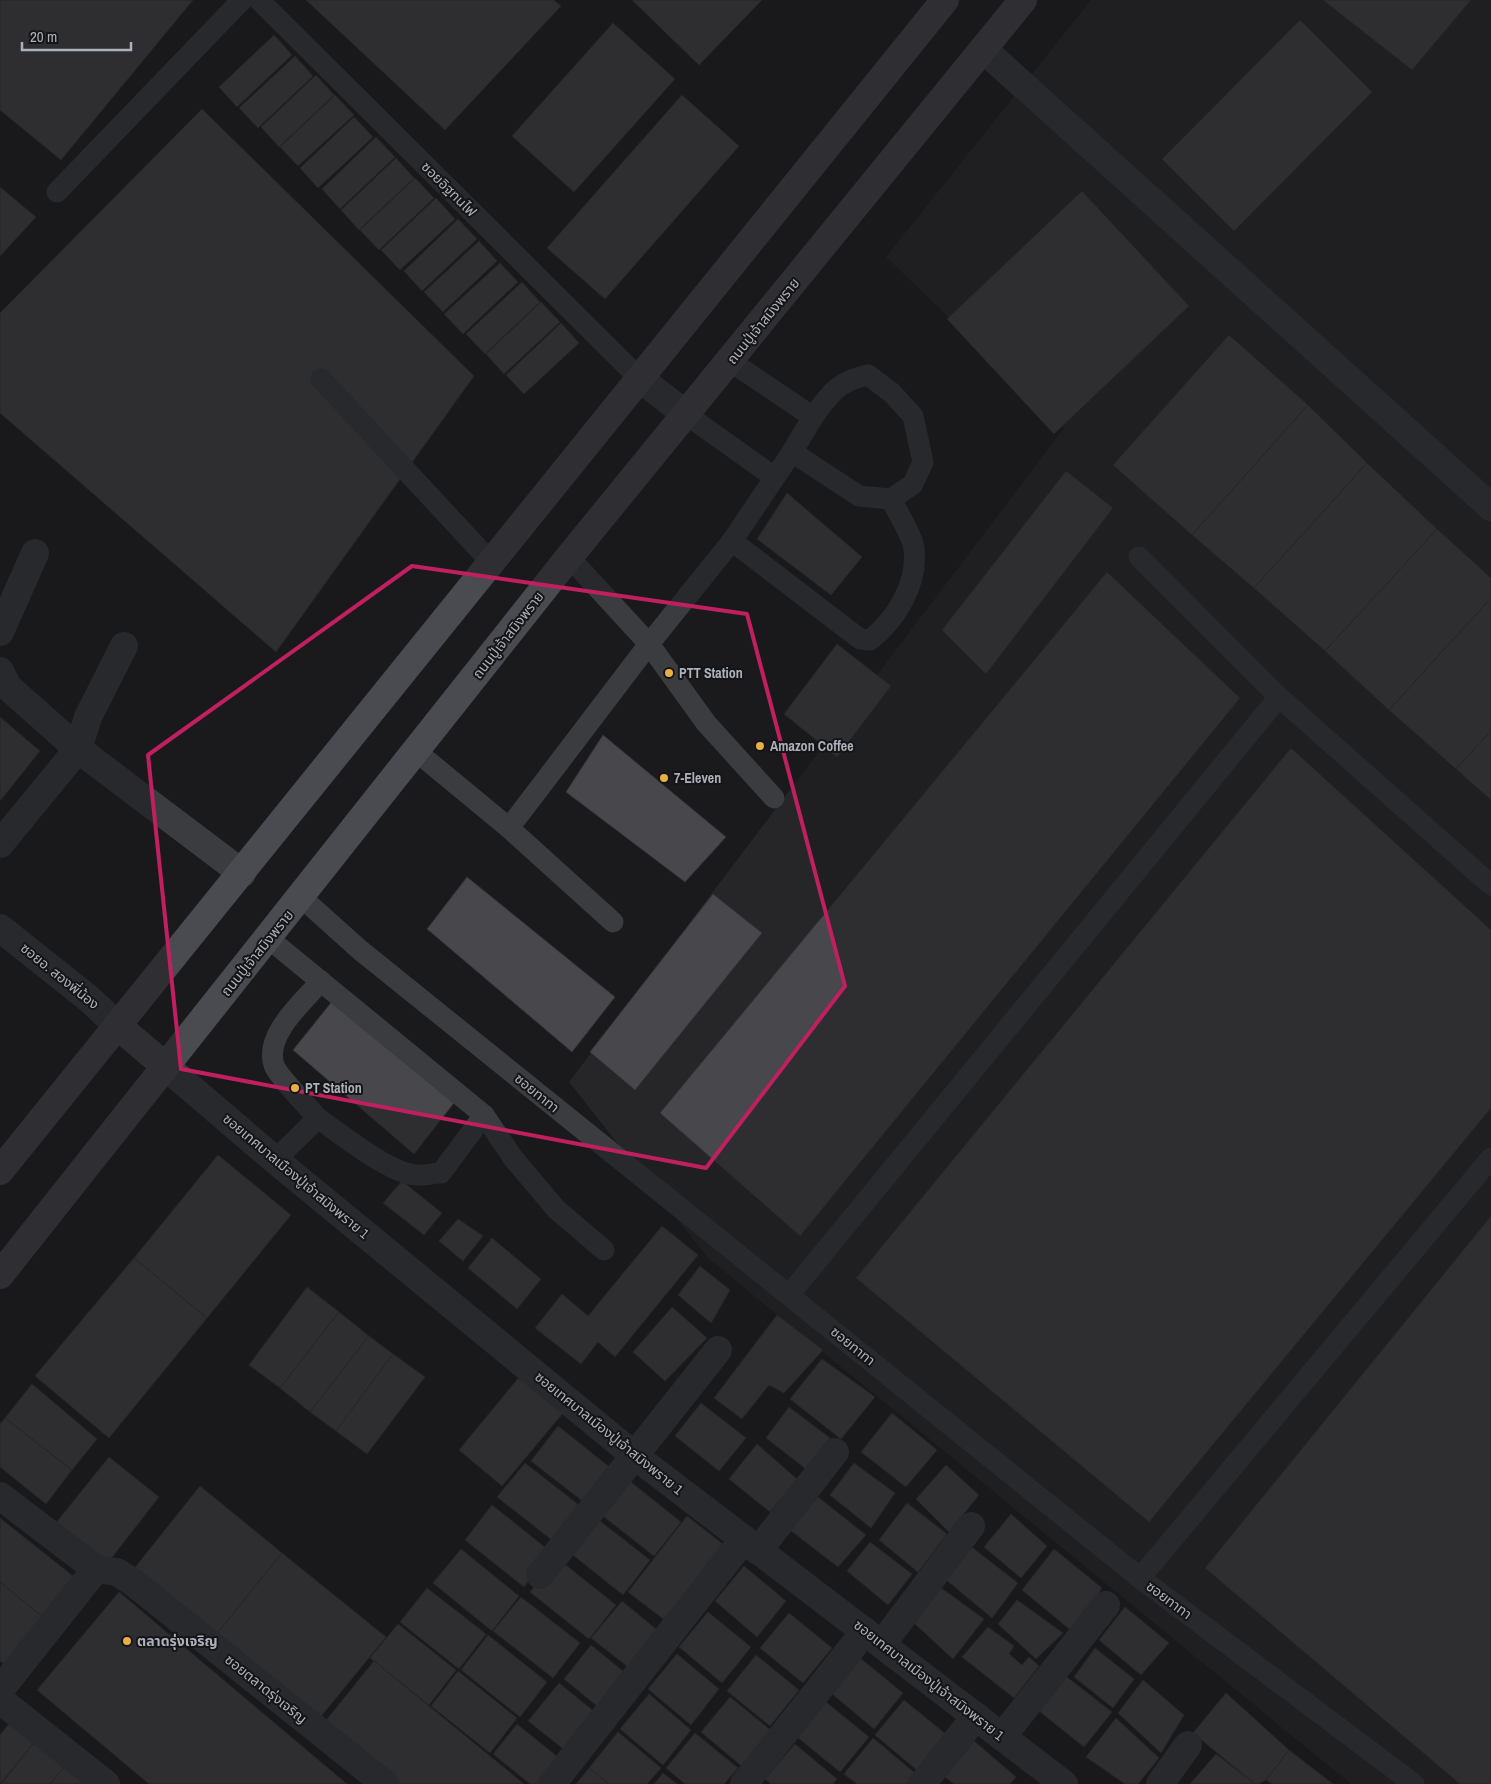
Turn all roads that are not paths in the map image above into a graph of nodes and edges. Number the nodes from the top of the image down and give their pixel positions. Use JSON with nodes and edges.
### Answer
{"nodes":[{"id":1,"x":242,"y":0,"type":"edge"},
{"id":2,"x":259,"y":0,"type":"edge"},
{"id":3,"x":945,"y":0,"type":"edge"},
{"id":4,"x":1023,"y":0,"type":"edge"},
{"id":5,"x":983,"y":50,"type":"junction"},
{"id":6,"x":58,"y":192,"type":"dead end"},
{"id":7,"x":730,"y":361,"type":"junction"},
{"id":8,"x":639,"y":378,"type":"junction"},
{"id":9,"x":321,"y":379,"type":"dead end"},
{"id":10,"x":687,"y":415,"type":"junction"},
{"id":11,"x":813,"y":418,"type":"junction"},
{"id":12,"x":792,"y":452,"type":"junction"},
{"id":13,"x":774,"y":478,"type":"junction"},
{"id":14,"x":891,"y":499,"type":"junction"},
{"id":15,"x":1491,"y":507,"type":"edge"},
{"id":16,"x":732,"y":541,"type":"junction"},
{"id":17,"x":35,"y":553,"type":"dead end"},
{"id":18,"x":570,"y":557,"type":"junction"},
{"id":19,"x":1140,"y":557,"type":"dead end"},
{"id":20,"x":491,"y":562,"type":"junction"},
{"id":21,"x":0,"y":632,"type":"edge"},
{"id":22,"x":648,"y":644,"type":"junction"},
{"id":23,"x":124,"y":646,"type":"dead end"},
{"id":24,"x":0,"y":671,"type":"edge"},
{"id":25,"x":1279,"y":697,"type":"junction"},
{"id":26,"x":78,"y":749,"type":"junction"},
{"id":27,"x":417,"y":752,"type":"junction"},
{"id":28,"x":774,"y":798,"type":"dead end"},
{"id":29,"x":510,"y":828,"type":"junction"},
{"id":30,"x":0,"y":844,"type":"edge"},
{"id":31,"x":242,"y":873,"type":"junction"},
{"id":32,"x":1491,"y":885,"type":"edge"},
{"id":33,"x":301,"y":897,"type":"junction"},
{"id":34,"x":613,"y":922,"type":"dead end"},
{"id":35,"x":0,"y":928,"type":"edge"},
{"id":36,"x":268,"y":938,"type":"junction"},
{"id":37,"x":321,"y":981,"type":"junction"},
{"id":38,"x":118,"y":1026,"type":"junction"},
{"id":39,"x":166,"y":1066,"type":"junction"},
{"id":40,"x":484,"y":1115,"type":"junction"},
{"id":41,"x":318,"y":1118,"type":"junction"},
{"id":42,"x":1491,"y":1158,"type":"edge"},
{"id":43,"x":275,"y":1160,"type":"junction"},
{"id":44,"x":0,"y":1171,"type":"edge"},
{"id":45,"x":604,"y":1250,"type":"dead end"},
{"id":46,"x":0,"y":1276,"type":"edge"},
{"id":47,"x":789,"y":1295,"type":"junction"},
{"id":48,"x":718,"y":1350,"type":"dead end"},
{"id":49,"x":835,"y":1452,"type":"dead end"},
{"id":50,"x":635,"y":1456,"type":"junction"},
{"id":51,"x":0,"y":1496,"type":"edge"},
{"id":52,"x":972,"y":1526,"type":"dead end"},
{"id":53,"x":751,"y":1545,"type":"junction"},
{"id":54,"x":96,"y":1569,"type":"junction"},
{"id":55,"x":540,"y":1575,"type":"dead end"},
{"id":56,"x":1140,"y":1578,"type":"junction"},
{"id":57,"x":1106,"y":1605,"type":"dead end"},
{"id":58,"x":874,"y":1638,"type":"junction"},
{"id":59,"x":0,"y":1690,"type":"edge"},
{"id":60,"x":0,"y":1700,"type":"edge"},
{"id":61,"x":976,"y":1716,"type":"junction"},
{"id":62,"x":1002,"y":1737,"type":"junction"},
{"id":63,"x":1188,"y":1745,"type":"dead end"},
{"id":64,"x":106,"y":1784,"type":"edge"},
{"id":65,"x":385,"y":1784,"type":"edge"},
{"id":66,"x":552,"y":1784,"type":"edge"},
{"id":67,"x":744,"y":1784,"type":"edge"},
{"id":68,"x":922,"y":1784,"type":"edge"},
{"id":69,"x":1064,"y":1784,"type":"edge"},
{"id":70,"x":1160,"y":1784,"type":"edge"},
{"id":71,"x":1414,"y":1784,"type":"edge"}],
"edges":[{"from":1,"to":6,"type":"lane"},
{"from":2,"to":8,"type":"lane","name":"ซอยอิฐทนไฟ"},
{"from":3,"to":8,"type":"main road"},
{"from":4,"to":5,"type":"main road","name":"ถนนปู่เจ้าสมิงพราย"},
{"from":5,"to":7,"type":"main road","name":"ถนนปู่เจ้าสมิงพราย"},
{"from":5,"to":15,"type":"street"},
{"from":7,"to":10,"type":"main road","name":"ถนนปู่เจ้าสมิงพราย"},
{"from":7,"to":11,"type":"lane"},
{"from":8,"to":10,"type":"street"},
{"from":8,"to":20,"type":"main road"},
{"from":9,"to":20,"type":"lane"},
{"from":10,"to":13,"type":"lane"},
{"from":10,"to":18,"type":"main road","name":"ถนนปู่เจ้าสมิงพราย"},
{"from":11,"to":12,"type":"lane"},
{"from":11,"to":14,"type":"lane"},
{"from":12,"to":13,"type":"lane"},
{"from":12,"to":14,"type":"lane"},
{"from":13,"to":16,"type":"lane"},
{"from":14,"to":16,"type":"lane"},
{"from":16,"to":22,"type":"lane"},
{"from":17,"to":21,"type":"street"},
{"from":18,"to":22,"type":"lane"},
{"from":18,"to":27,"type":"main road","name":"ถนนปู่เจ้าสมิงพราย"},
{"from":19,"to":25,"type":"lane"},
{"from":20,"to":31,"type":"main road"},
{"from":22,"to":28,"type":"lane"},
{"from":22,"to":29,"type":"lane"},
{"from":23,"to":26,"type":"street"},
{"from":24,"to":26,"type":"street"},
{"from":25,"to":32,"type":"lane"},
{"from":25,"to":47,"type":"lane"},
{"from":26,"to":30,"type":"street"},
{"from":26,"to":31,"type":"street"},
{"from":27,"to":29,"type":"lane"},
{"from":27,"to":33,"type":"main road","name":"ถนนปู่เจ้าสมิงพราย"},
{"from":29,"to":34,"type":"lane"},
{"from":31,"to":38,"type":"main road"},
{"from":33,"to":36,"type":"main road","name":"ถนนปู่เจ้าสมิงพราย"},
{"from":33,"to":47,"type":"lane","name":"ซอยทาทา"},
{"from":35,"to":38,"type":"street","name":"ซอยอ. สองพี่น้อง"},
{"from":36,"to":37,"type":"lane"},
{"from":36,"to":39,"type":"main road","name":"ถนนปู่เจ้าสมิงพราย"},
{"from":37,"to":40,"type":"lane"},
{"from":37,"to":41,"type":"lane"},
{"from":38,"to":39,"type":"main road"},
{"from":38,"to":44,"type":"main road"},
{"from":39,"to":43,"type":"street","name":"ซอยเทศบาลเมืองปู่เจ้าสมิงพราย 1"},
{"from":39,"to":46,"type":"main road","name":"ถนนปู่เจ้าสมิงพราย"},
{"from":40,"to":41,"type":"lane"},
{"from":40,"to":45,"type":"lane"},
{"from":41,"to":43,"type":"lane"},
{"from":42,"to":56,"type":"lane"},
{"from":43,"to":50,"type":"street","name":"ซอยเทศบาลเมืองปู่เจ้าสมิงพราย 1"},
{"from":47,"to":56,"type":"lane","name":"ซอยทาทา"},
{"from":48,"to":50,"type":"street"},
{"from":49,"to":53,"type":"street"},
{"from":50,"to":53,"type":"street","name":"ซอยเทศบาลเมืองปู่เจ้าสมิงพราย 1"},
{"from":50,"to":55,"type":"street"},
{"from":51,"to":54,"type":"street","name":"ซอยตลาดรุ่งเจริญ"},
{"from":52,"to":58,"type":"street"},
{"from":53,"to":58,"type":"street","name":"ซอยเทศบาลเมืองปู่เจ้าสมิงพราย 1"},
{"from":53,"to":66,"type":"street"},
{"from":54,"to":59,"type":"street"},
{"from":54,"to":65,"type":"street","name":"ซอยตลาดรุ่งเจริญ"},
{"from":56,"to":71,"type":"lane","name":"ซอยทาทา"},
{"from":57,"to":62,"type":"street"},
{"from":58,"to":61,"type":"street","name":"ซอยเทศบาลเมืองปู่เจ้าสมิงพราย 1"},
{"from":58,"to":67,"type":"street"},
{"from":60,"to":64,"type":"street"},
{"from":61,"to":62,"type":"street","name":"ซอยเทศบาลเมืองปู่เจ้าสมิงพราย 1"},
{"from":61,"to":68,"type":"street"},
{"from":62,"to":69,"type":"street","name":"ซอยเทศบาลเมืองปู่เจ้าสมิงพราย 1"},
{"from":63,"to":70,"type":"street"}]}
